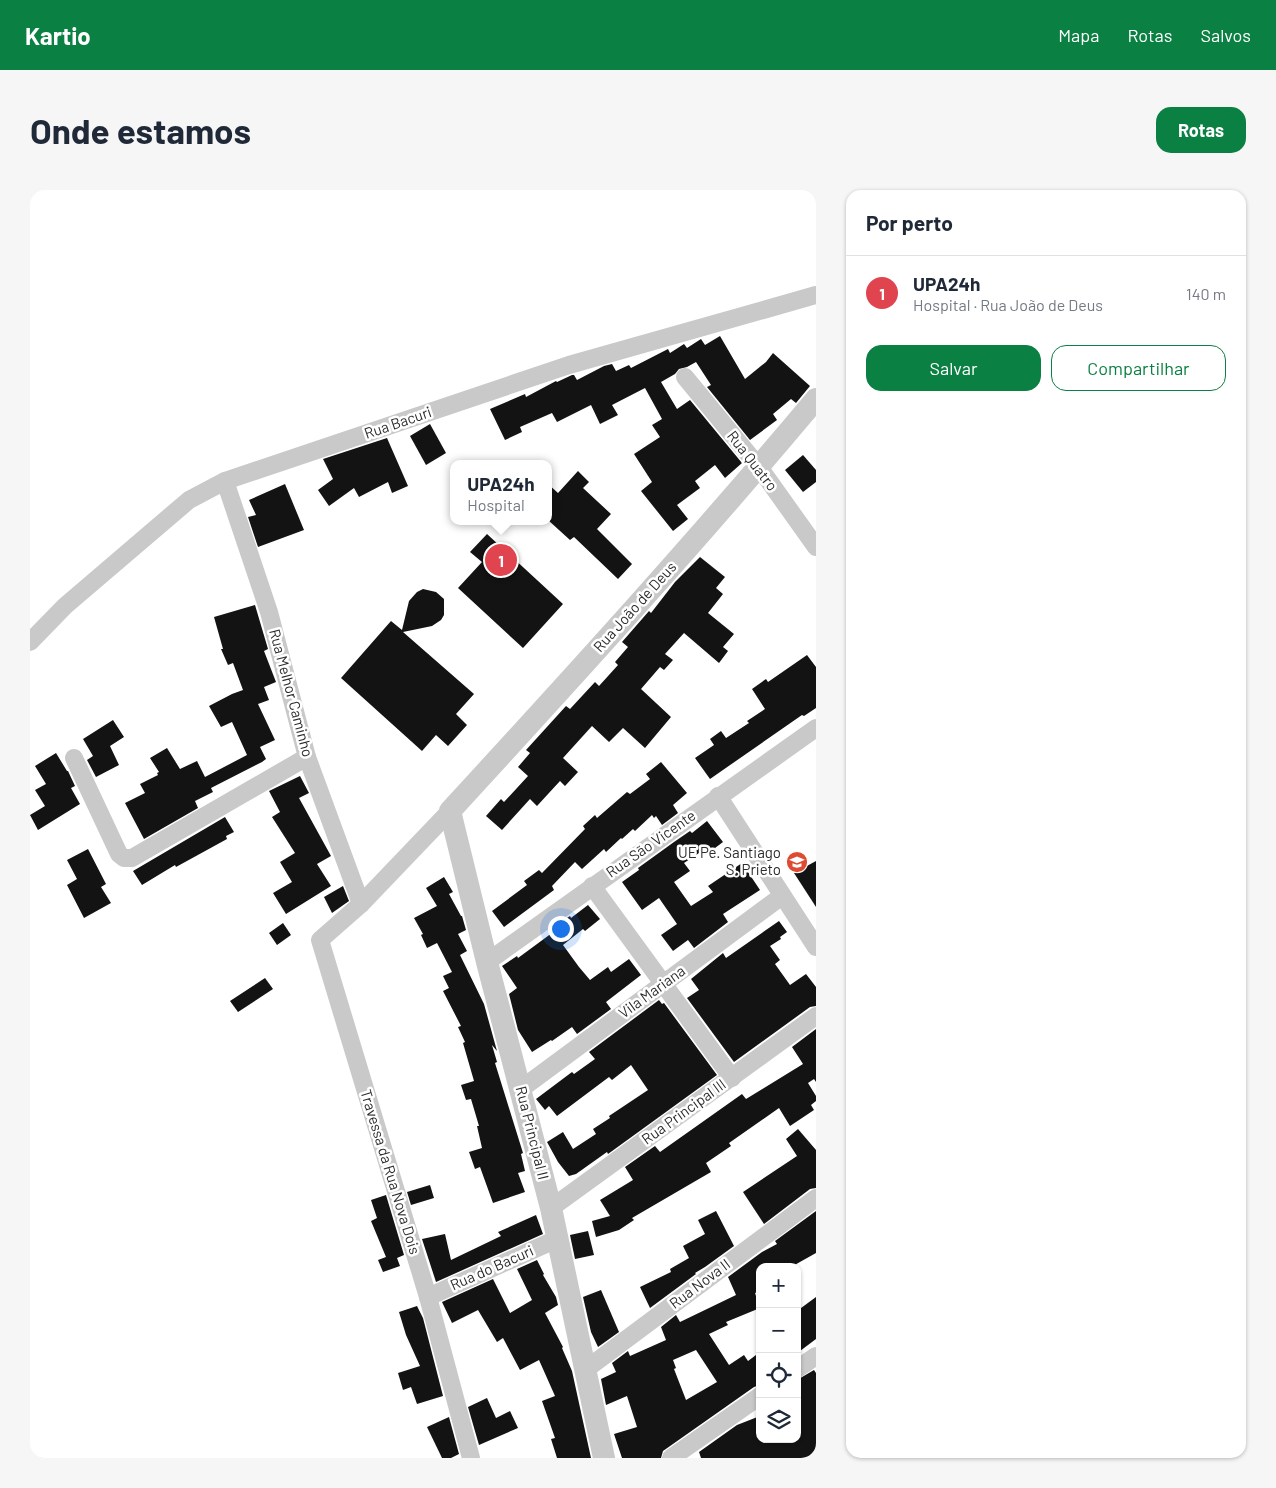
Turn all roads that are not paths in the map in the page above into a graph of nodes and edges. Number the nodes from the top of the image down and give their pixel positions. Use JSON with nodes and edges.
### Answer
{"nodes":[{"id":1,"x":816,"y":296,"type":"edge"},
{"id":2,"x":685,"y":377,"type":"dead end"},
{"id":3,"x":816,"y":399,"type":"edge"},
{"id":4,"x":759,"y":467,"type":"junction"},
{"id":5,"x":225,"y":481,"type":"junction"},
{"id":6,"x":816,"y":547,"type":"edge"},
{"id":7,"x":30,"y":642,"type":"edge"},
{"id":8,"x":816,"y":728,"type":"edge"},
{"id":9,"x":307,"y":757,"type":"junction"},
{"id":10,"x":74,"y":758,"type":"dead end"},
{"id":11,"x":718,"y":796,"type":"junction"},
{"id":12,"x":450,"y":811,"type":"junction"},
{"id":13,"x":592,"y":886,"type":"junction"},
{"id":14,"x":782,"y":896,"type":"junction"},
{"id":15,"x":361,"y":904,"type":"junction"},
{"id":16,"x":816,"y":948,"type":"edge"},
{"id":17,"x":487,"y":962,"type":"junction"},
{"id":18,"x":663,"y":984,"type":"junction"},
{"id":19,"x":816,"y":1016,"type":"edge"},
{"id":20,"x":732,"y":1078,"type":"junction"},
{"id":21,"x":521,"y":1089,"type":"junction"},
{"id":22,"x":816,"y":1198,"type":"edge"},
{"id":23,"x":551,"y":1208,"type":"junction"},
{"id":24,"x":557,"y":1239,"type":"junction"},
{"id":25,"x":428,"y":1297,"type":"junction"},
{"id":26,"x":816,"y":1356,"type":"edge"},
{"id":27,"x":801,"y":1367,"type":"edge"},
{"id":28,"x":585,"y":1370,"type":"junction"},
{"id":29,"x":757,"y":1398,"type":"edge"},
{"id":30,"x":471,"y":1458,"type":"edge"},
{"id":31,"x":604,"y":1458,"type":"edge"},
{"id":32,"x":671,"y":1458,"type":"edge"}],
"edges":[{"from":1,"to":5,"type":"street","name":"Rua Bacuri"},
{"from":2,"to":4,"type":"street","name":"Rua Quatro"},
{"from":3,"to":4,"type":"street","name":"Rua João de Deus"},
{"from":4,"to":6,"type":"street","name":"Rua Quatro"},
{"from":4,"to":12,"type":"street","name":"Rua João de Deus"},
{"from":5,"to":7,"type":"street","name":"Rua Bacuri"},
{"from":5,"to":9,"type":"street","name":"Rua Melhor Caminho"},
{"from":8,"to":11,"type":"street","name":"Rua São Vicente"},
{"from":9,"to":10,"type":"street"},
{"from":9,"to":15,"type":"street","name":"Rua Melhor Caminho"},
{"from":11,"to":13,"type":"street","name":"Rua São Vicente"},
{"from":11,"to":14,"type":"street"},
{"from":12,"to":15,"type":"street"},
{"from":12,"to":17,"type":"street","name":"Rua Principal II"},
{"from":13,"to":17,"type":"street","name":"Rua São Vicente"},
{"from":13,"to":18,"type":"street"},
{"from":14,"to":16,"type":"street"},
{"from":14,"to":18,"type":"street","name":"Vila Mariana"},
{"from":15,"to":25,"type":"street","name":"Travessa da Rua Nova Dois"},
{"from":17,"to":21,"type":"street","name":"Rua Principal II"},
{"from":18,"to":20,"type":"street"},
{"from":18,"to":21,"type":"street","name":"Vila Mariana"},
{"from":19,"to":20,"type":"street","name":"Rua Principal III"},
{"from":20,"to":23,"type":"street","name":"Rua Principal III"},
{"from":21,"to":23,"type":"street","name":"Rua Principal II"},
{"from":22,"to":28,"type":"street","name":"Rua Nova II"},
{"from":23,"to":24,"type":"street","name":"Rua Principal II"},
{"from":24,"to":25,"type":"street","name":"Rua do Bacuri"},
{"from":24,"to":28,"type":"street","name":"Rua Principal II"},
{"from":25,"to":30,"type":"street","name":"Travessa da Rua Nova Dois"},
{"from":26,"to":27,"type":"street"},
{"from":28,"to":31,"type":"street","name":"Rua Principal II"},
{"from":29,"to":32,"type":"street"}]}
